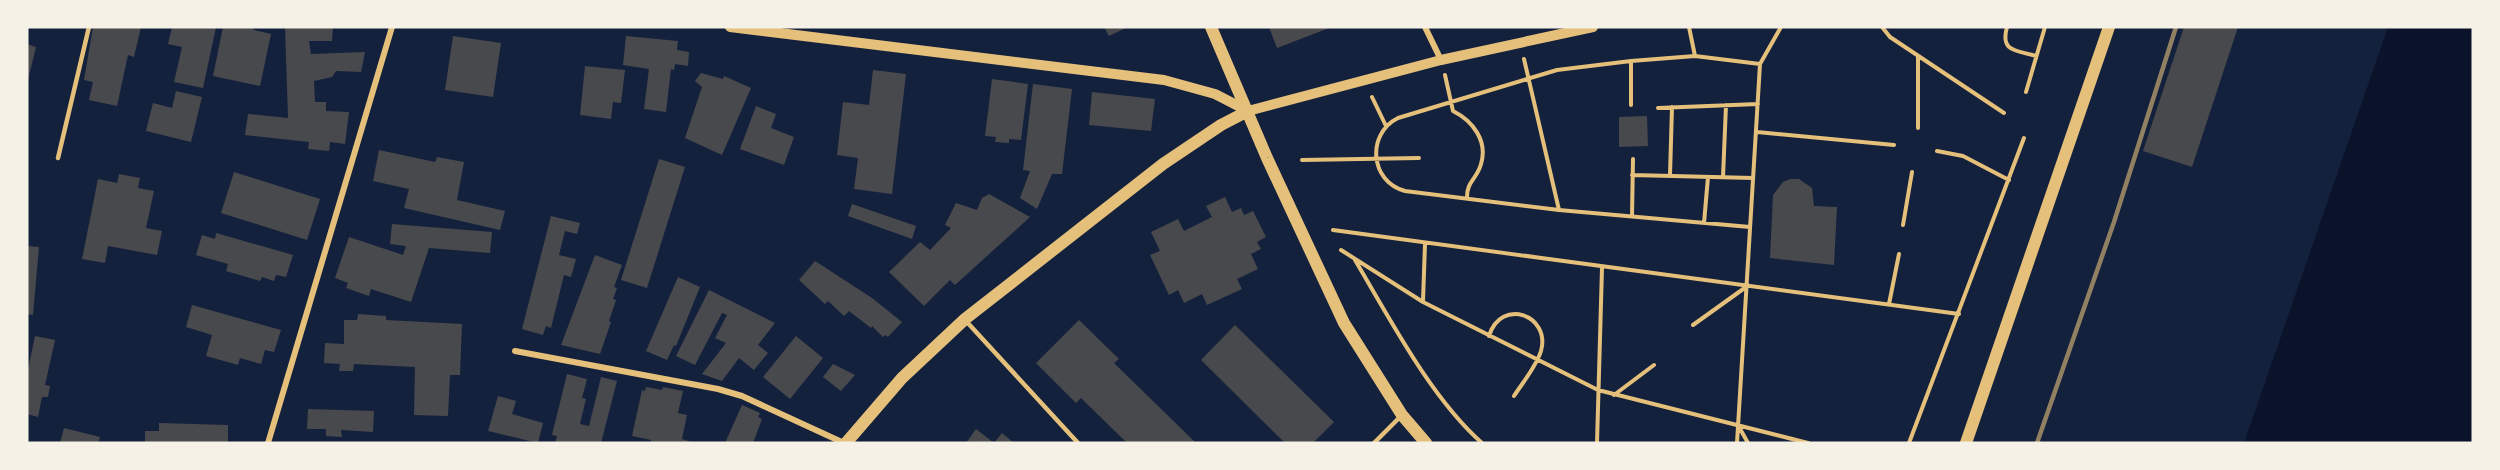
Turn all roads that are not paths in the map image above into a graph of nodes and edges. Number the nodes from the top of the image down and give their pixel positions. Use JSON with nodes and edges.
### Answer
{"nodes":[{"id":1,"x":89,"y":27,"type":"edge"},
{"id":2,"x":392,"y":27,"type":"edge"},
{"id":3,"x":730,"y":27,"type":"edge"},
{"id":4,"x":1211,"y":27,"type":"edge"},
{"id":5,"x":1425,"y":27,"type":"edge"},
{"id":6,"x":1593,"y":27,"type":"edge"},
{"id":7,"x":2109,"y":27,"type":"edge"},
{"id":8,"x":1441,"y":60,"type":"junction"},
{"id":9,"x":1248,"y":111,"type":"junction"},
{"id":10,"x":58,"y":158,"type":"dead end"},
{"id":11,"x":964,"y":319,"type":"junction"},
{"id":12,"x":515,"y":351,"type":"dead end"},
{"id":13,"x":1402,"y":416,"type":"junction"},
{"id":14,"x":268,"y":443,"type":"edge"},
{"id":15,"x":845,"y":443,"type":"edge"},
{"id":16,"x":1078,"y":443,"type":"edge"},
{"id":17,"x":1374,"y":443,"type":"edge"},
{"id":18,"x":1426,"y":443,"type":"edge"},
{"id":19,"x":1966,"y":443,"type":"edge"}],
"edges":[{"from":1,"to":10,"type":"lane"},
{"from":2,"to":14,"type":"street"},
{"from":3,"to":9,"type":"street"},
{"from":4,"to":9,"type":"main road"},
{"from":5,"to":8,"type":"street"},
{"from":6,"to":8,"type":"street"},
{"from":7,"to":19,"type":"main road"},
{"from":8,"to":9,"type":"street"},
{"from":9,"to":11,"type":"main road"},
{"from":9,"to":13,"type":"main road"},
{"from":11,"to":15,"type":"main road"},
{"from":11,"to":16,"type":"lane"},
{"from":12,"to":15,"type":"street"},
{"from":13,"to":17,"type":"lane"},
{"from":13,"to":18,"type":"main road"}]}
